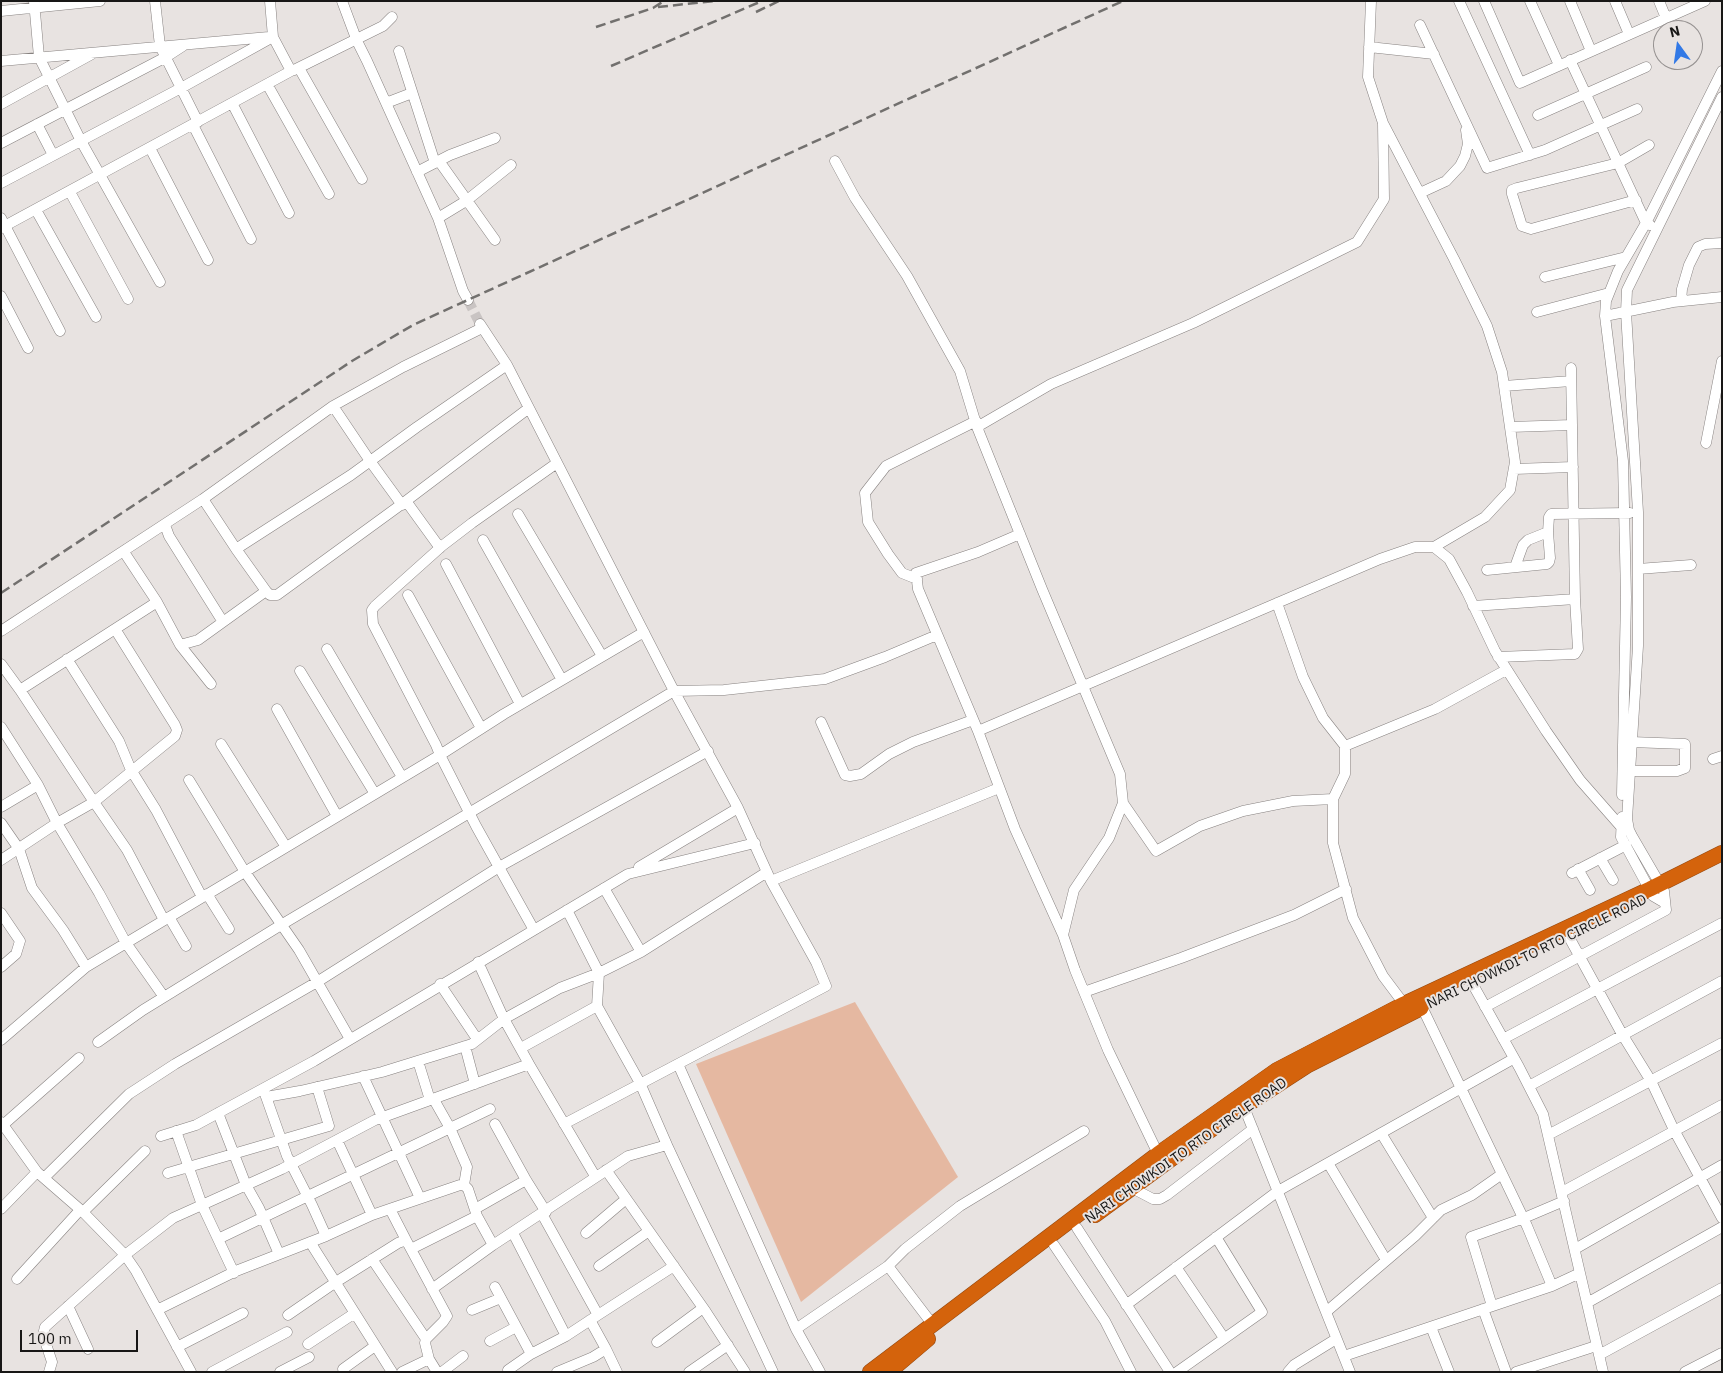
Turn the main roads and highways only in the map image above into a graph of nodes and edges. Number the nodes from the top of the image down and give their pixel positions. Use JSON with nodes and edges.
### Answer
{"nodes":[{"id":1,"x":1722,"y":853,"type":"edge"},
{"id":2,"x":1722,"y":863,"type":"edge"},
{"id":3,"x":1696,"y":871,"type":"junction"},
{"id":4,"x":1469,"y":978,"type":"junction"},
{"id":5,"x":1242,"y":1102,"type":"junction"},
{"id":6,"x":1161,"y":1160,"type":"junction"},
{"id":7,"x":904,"y":1367,"type":"edge"},
{"id":8,"x":870,"y":1372,"type":"edge"},
{"id":9,"x":889,"y":1372,"type":"edge"}],
"edges":[{"from":1,"to":3,"type":"highway"},
{"from":2,"to":3,"type":"highway","name":"NARI CHOWKDI TO RTO CIRCLE ROAD"},
{"from":3,"to":4,"type":"highway","name":"NARI CHOWKDI TO RTO CIRCLE ROAD"},
{"from":4,"to":5,"type":"highway","name":"NARI CHOWKDI TO RTO CIRCLE ROAD"},
{"from":4,"to":5,"type":"highway"},
{"from":5,"to":6,"type":"highway","name":"NARI CHOWKDI TO RTO CIRCLE ROAD"},
{"from":6,"to":7,"type":"highway","name":"NARI CHOWKDI TO RTO CIRCLE ROAD"},
{"from":6,"to":8,"type":"highway"},
{"from":7,"to":9,"type":"highway","name":"NARI CHOWKDI TO RTO CIRCLE ROAD"}]}
